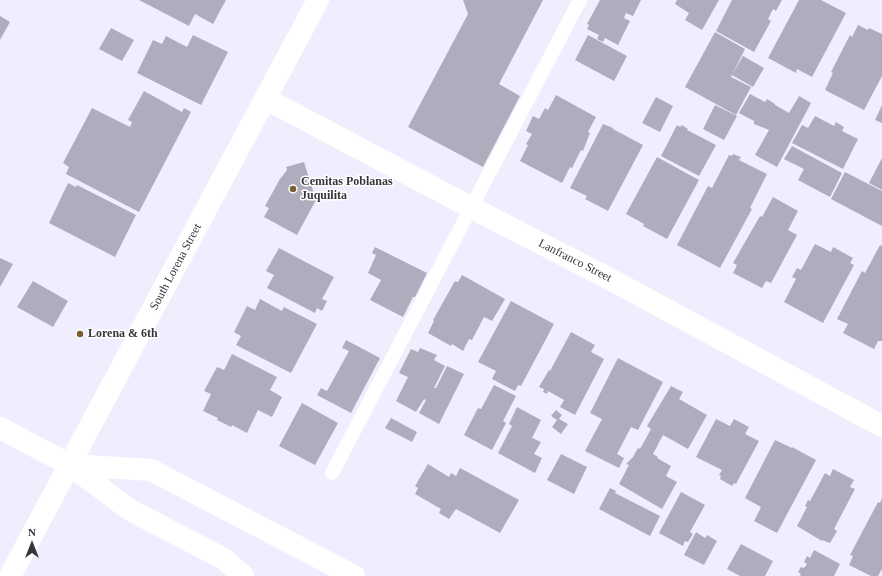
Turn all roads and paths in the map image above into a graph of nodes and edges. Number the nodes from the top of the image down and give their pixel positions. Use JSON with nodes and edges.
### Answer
{"nodes":[{"id":1,"x":318,"y":0,"type":"edge"},
{"id":2,"x":580,"y":0,"type":"edge"},
{"id":3,"x":266,"y":99,"type":"junction"},
{"id":4,"x":472,"y":208,"type":"junction"},
{"id":5,"x":882,"y":426,"type":"edge"},
{"id":6,"x":0,"y":428,"type":"edge"},
{"id":7,"x":70,"y":465,"type":"junction"},
{"id":8,"x":332,"y":473,"type":"dead end"},
{"id":9,"x":10,"y":576,"type":"edge"},
{"id":10,"x":243,"y":576,"type":"edge"},
{"id":11,"x":354,"y":576,"type":"edge"}],
"edges":[{"from":1,"to":3,"type":"main road","name":"South Lorena Street"},
{"from":2,"to":4,"type":"lane"},
{"from":3,"to":4,"type":"main road","name":"Lanfranco Street"},
{"from":3,"to":7,"type":"main road","name":"South Lorena Street"},
{"from":4,"to":5,"type":"main road","name":"Lanfranco Street"},
{"from":4,"to":8,"type":"lane"},
{"from":6,"to":7,"type":"main road"},
{"from":7,"to":9,"type":"main road","name":"South Lorena Street"},
{"from":7,"to":10,"type":"main road"},
{"from":7,"to":11,"type":"main road"}]}
